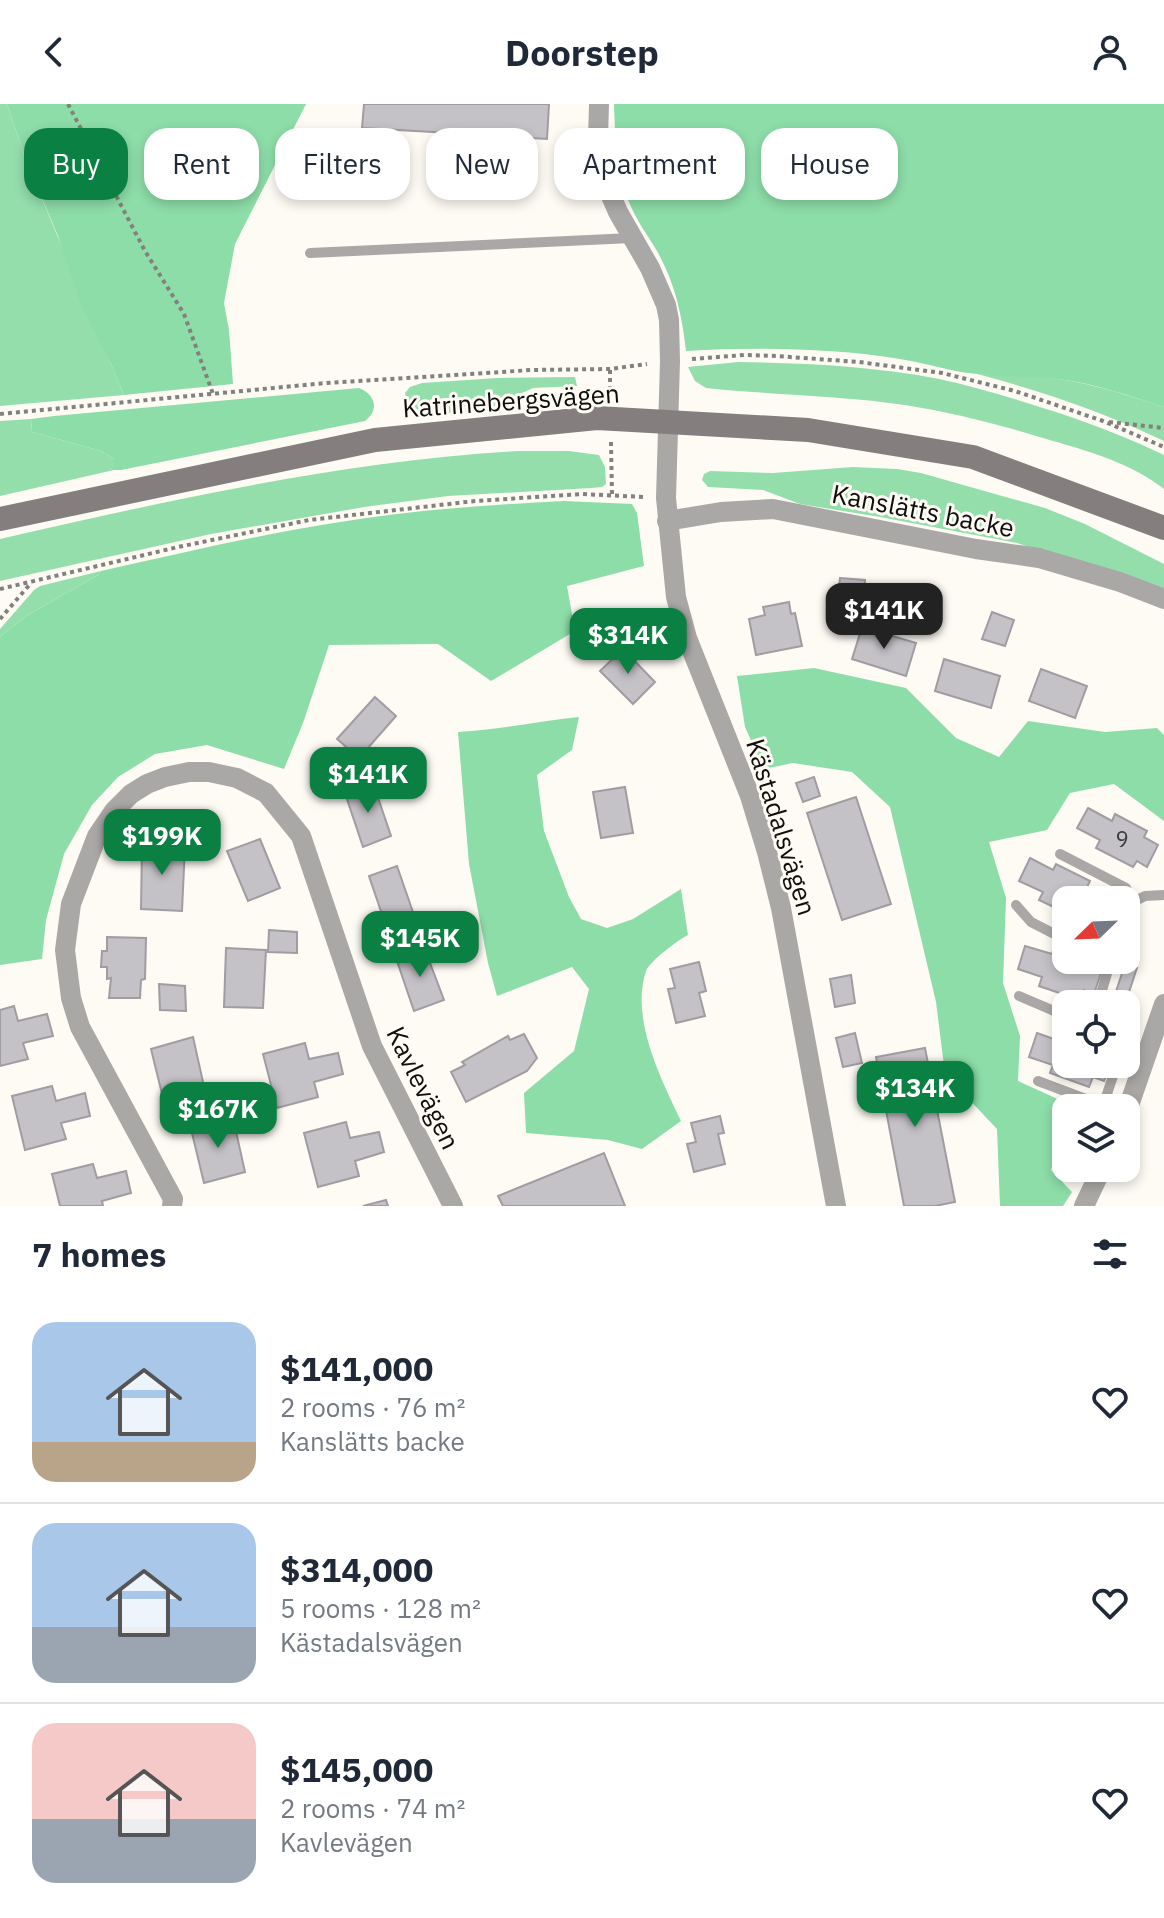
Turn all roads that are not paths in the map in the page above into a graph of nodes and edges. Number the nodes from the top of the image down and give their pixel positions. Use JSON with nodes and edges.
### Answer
{"nodes":[{"id":1,"x":599,"y":104,"type":"edge"},
{"id":2,"x":632,"y":238,"type":"junction"},
{"id":3,"x":310,"y":253,"type":"dead end"},
{"id":4,"x":667,"y":421,"type":"junction"},
{"id":5,"x":0,"y":519,"type":"edge"},
{"id":6,"x":667,"y":521,"type":"junction"},
{"id":7,"x":1164,"y":528,"type":"edge"},
{"id":8,"x":1164,"y":599,"type":"edge"},
{"id":9,"x":1060,"y":854,"type":"dead end"},
{"id":10,"x":1122,"y":886,"type":"edge"},
{"id":11,"x":1164,"y":895,"type":"edge"},
{"id":12,"x":1140,"y":898,"type":"edge"},
{"id":13,"x":1016,"y":905,"type":"dead end"},
{"id":14,"x":1052,"y":933,"type":"edge"},
{"id":15,"x":1019,"y":996,"type":"dead end"},
{"id":16,"x":1164,"y":1004,"type":"edge"},
{"id":17,"x":1052,"y":1010,"type":"edge"},
{"id":18,"x":1140,"y":1050,"type":"edge"},
{"id":19,"x":1147,"y":1053,"type":"junction"},
{"id":20,"x":1112,"y":1078,"type":"edge"},
{"id":21,"x":1038,"y":1081,"type":"dead end"},
{"id":22,"x":1133,"y":1094,"type":"edge"},
{"id":23,"x":1095,"y":1182,"type":"edge"},
{"id":24,"x":172,"y":1206,"type":"edge"},
{"id":25,"x":453,"y":1206,"type":"edge"},
{"id":26,"x":836,"y":1206,"type":"edge"},
{"id":27,"x":1084,"y":1206,"type":"edge"}],
"edges":[{"from":1,"to":2,"type":"street","name":"Kästadalsvägen"},
{"from":2,"to":3,"type":"lane"},
{"from":2,"to":4,"type":"street","name":"Kästadalsvägen"},
{"from":4,"to":5,"type":"street","name":"Katrinebergsvägen"},
{"from":4,"to":6,"type":"street","name":"Kästadalsvägen"},
{"from":4,"to":7,"type":"street","name":"Katrinebergsvägen"},
{"from":6,"to":8,"type":"street","name":"Kanslätts backe"},
{"from":6,"to":26,"type":"street","name":"Kästadalsvägen"},
{"from":9,"to":10,"type":"lane"},
{"from":11,"to":12,"type":"lane"},
{"from":13,"to":14,"type":"lane"},
{"from":15,"to":17,"type":"lane"},
{"from":16,"to":19,"type":"street"},
{"from":18,"to":19,"type":"lane"},
{"from":19,"to":22,"type":"street"},
{"from":20,"to":21,"type":"lane"},
{"from":23,"to":27,"type":"street"},
{"from":24,"to":25,"type":"street","name":"Kavlevägen"}]}
